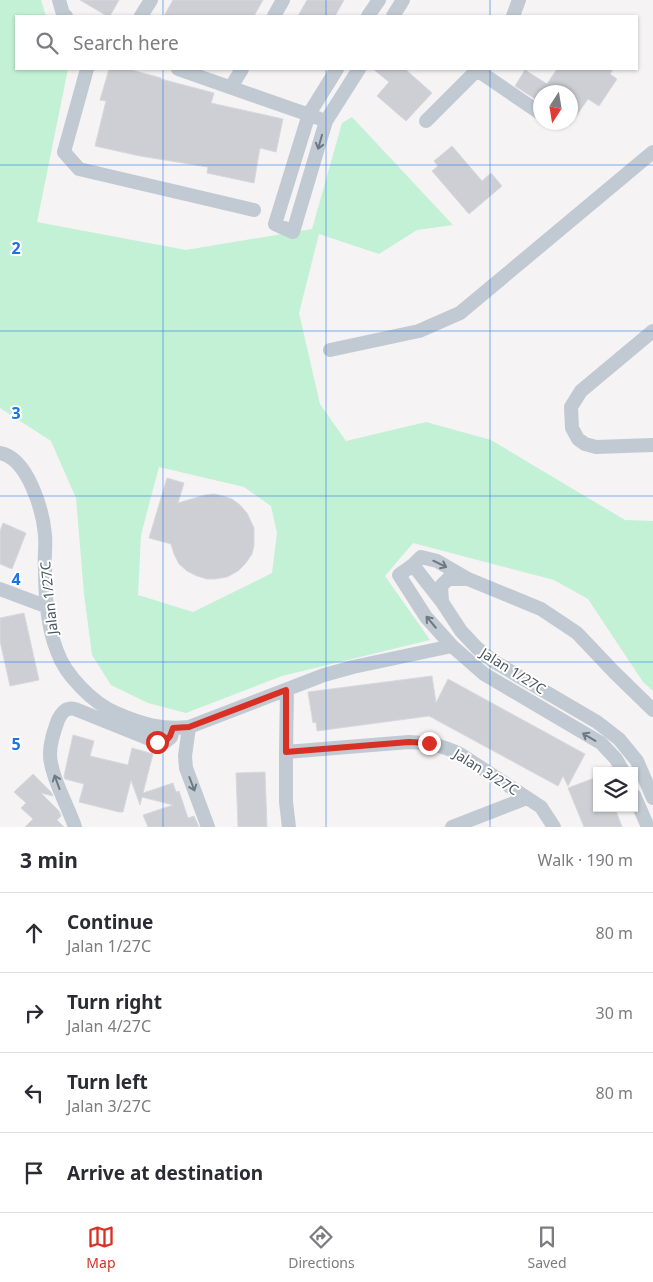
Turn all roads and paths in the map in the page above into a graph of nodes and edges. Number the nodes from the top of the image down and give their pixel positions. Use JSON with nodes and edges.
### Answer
{"nodes":[{"id":1,"x":59,"y":0,"type":"edge"},
{"id":2,"x":151,"y":0,"type":"edge"},
{"id":3,"x":284,"y":0,"type":"edge"},
{"id":4,"x":379,"y":0,"type":"edge"},
{"id":5,"x":403,"y":0,"type":"edge"},
{"id":6,"x":519,"y":0,"type":"edge"},
{"id":7,"x":64,"y":15,"type":"edge"},
{"id":8,"x":142,"y":15,"type":"edge"},
{"id":9,"x":275,"y":15,"type":"edge"},
{"id":10,"x":369,"y":15,"type":"edge"},
{"id":11,"x":394,"y":15,"type":"edge"},
{"id":12,"x":513,"y":15,"type":"edge"},
{"id":13,"x":87,"y":70,"type":"edge"},
{"id":14,"x":181,"y":70,"type":"edge"},
{"id":15,"x":241,"y":70,"type":"edge"},
{"id":16,"x":337,"y":70,"type":"edge"},
{"id":17,"x":358,"y":70,"type":"edge"},
{"id":18,"x":477,"y":70,"type":"edge"},
{"id":19,"x":231,"y":87,"type":"junction"},
{"id":20,"x":533,"y":108,"type":"edge"},
{"id":21,"x":309,"y":114,"type":"junction"},
{"id":22,"x":326,"y":121,"type":"junction"},
{"id":23,"x":426,"y":121,"type":"dead end"},
{"id":24,"x":653,"y":152,"type":"edge"},
{"id":25,"x":254,"y":210,"type":"dead end"},
{"id":26,"x":653,"y":331,"type":"edge"},
{"id":27,"x":330,"y":350,"type":"dead end"},
{"id":28,"x":653,"y":445,"type":"edge"},
{"id":29,"x":0,"y":453,"type":"edge"},
{"id":30,"x":413,"y":565,"type":"junction"},
{"id":31,"x":468,"y":579,"type":"junction"},
{"id":32,"x":0,"y":589,"type":"edge"},
{"id":33,"x":442,"y":602,"type":"junction"},
{"id":34,"x":48,"y":607,"type":"junction"},
{"id":35,"x":452,"y":646,"type":"junction"},
{"id":36,"x":286,"y":690,"type":"junction"},
{"id":37,"x":653,"y":710,"type":"edge"},
{"id":38,"x":189,"y":727,"type":"junction"},
{"id":39,"x":173,"y":728,"type":"junction"},
{"id":40,"x":286,"y":752,"type":"junction"},
{"id":41,"x":621,"y":767,"type":"edge"},
{"id":42,"x":527,"y":798,"type":"junction"},
{"id":43,"x":653,"y":798,"type":"edge"},
{"id":44,"x":638,"y":804,"type":"edge"},
{"id":45,"x":75,"y":827,"type":"edge"},
{"id":46,"x":208,"y":827,"type":"edge"},
{"id":47,"x":289,"y":827,"type":"edge"},
{"id":48,"x":452,"y":827,"type":"edge"},
{"id":49,"x":554,"y":827,"type":"edge"},
{"id":50,"x":648,"y":827,"type":"edge"}],
"edges":[{"from":1,"to":7,"type":"street"},
{"from":2,"to":8,"type":"street"},
{"from":3,"to":9,"type":"street"},
{"from":4,"to":10,"type":"street"},
{"from":5,"to":11,"type":"street"},
{"from":6,"to":12,"type":"street"},
{"from":13,"to":25,"type":"street"},
{"from":14,"to":19,"type":"street"},
{"from":15,"to":19,"type":"street"},
{"from":16,"to":21,"type":"street"},
{"from":17,"to":22,"type":"street"},
{"from":18,"to":20,"type":"street"},
{"from":18,"to":23,"type":"street"},
{"from":19,"to":21,"type":"street"},
{"from":21,"to":22,"type":"street"},
{"from":22,"to":21,"type":"street","one_way":true},
{"from":24,"to":27,"type":"street"},
{"from":26,"to":28,"type":"street"},
{"from":29,"to":34,"type":"street","name":"Jalan 1/27C"},
{"from":30,"to":31,"type":"street","one_way":true},
{"from":30,"to":33,"type":"street","name":"Jalan 1/27C"},
{"from":35,"to":30,"type":"street","name":"Jalan 1/27C","one_way":true},
{"from":31,"to":33,"type":"street"},
{"from":31,"to":37,"type":"street"},
{"from":32,"to":34,"type":"street"},
{"from":33,"to":43,"type":"street","name":"Jalan 1/27C"},
{"from":34,"to":39,"type":"street","name":"Jalan 1/27C"},
{"from":35,"to":36,"type":"street","name":"Jalan 1/27C"},
{"from":41,"to":35,"type":"street","name":"Jalan 1/27C","one_way":true},
{"from":36,"to":38,"type":"street","name":"Jalan 1/27C"},
{"from":36,"to":40,"type":"street"},
{"from":38,"to":39,"type":"street","name":"Jalan 1/27C"},
{"from":38,"to":46,"type":"street","one_way":true},
{"from":45,"to":39,"type":"street","one_way":true},
{"from":40,"to":42,"type":"street","name":"Jalan 3/27C"},
{"from":40,"to":47,"type":"street"},
{"from":42,"to":48,"type":"street"},
{"from":42,"to":49,"type":"street","name":"Jalan 3/27C"},
{"from":44,"to":50,"type":"street"}]}
